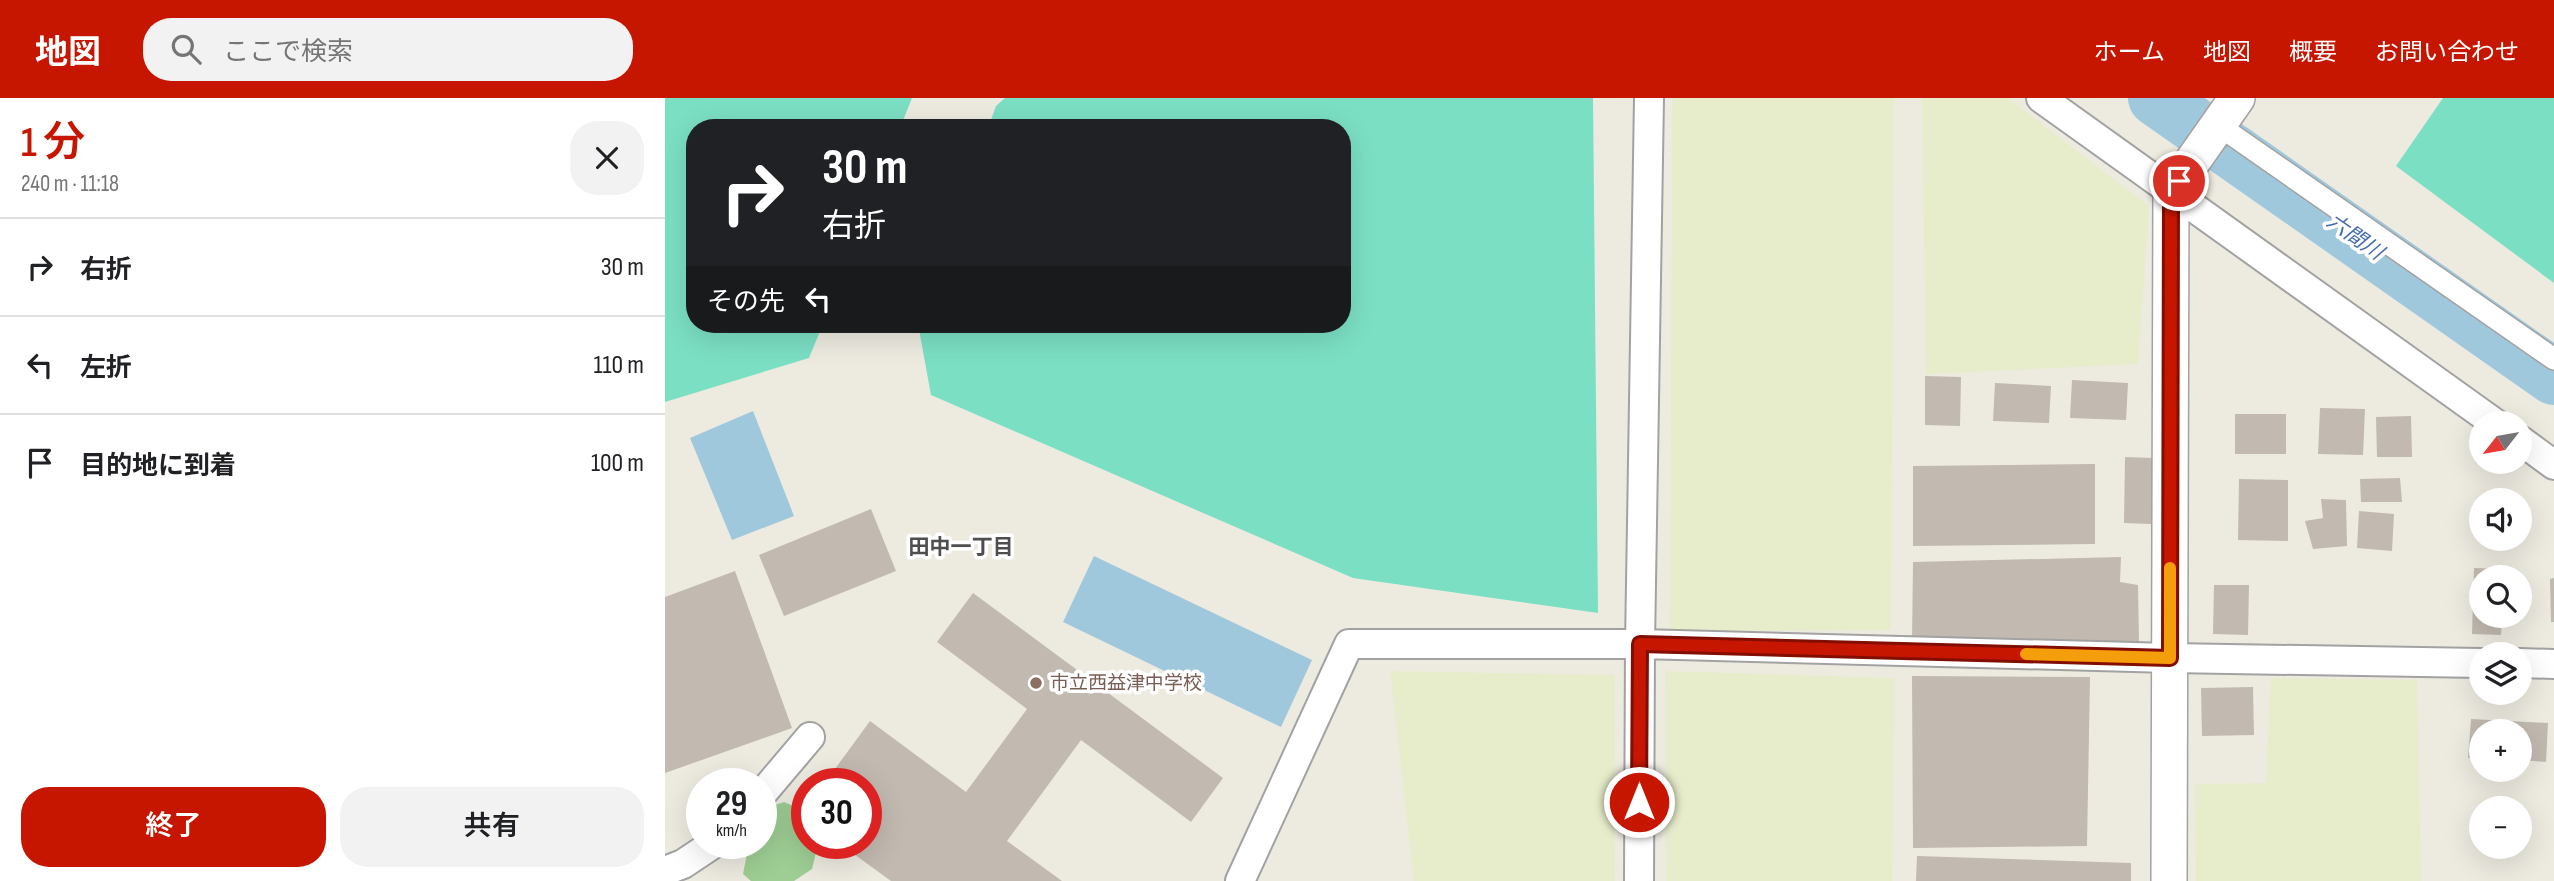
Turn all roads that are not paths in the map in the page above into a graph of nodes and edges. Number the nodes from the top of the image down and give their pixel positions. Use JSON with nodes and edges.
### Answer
{"nodes":[{"id":1,"x":1649,"y":98,"type":"edge"},
{"id":2,"x":2041,"y":98,"type":"edge"},
{"id":3,"x":2228,"y":111,"type":"edge"},
{"id":4,"x":2175,"y":187,"type":"junction"},
{"id":5,"x":2554,"y":359,"type":"edge"},
{"id":6,"x":2478,"y":411,"type":"edge"},
{"id":7,"x":2532,"y":449,"type":"edge"},
{"id":8,"x":2554,"y":465,"type":"edge"},
{"id":9,"x":1640,"y":644,"type":"junction"},
{"id":10,"x":2170,"y":658,"type":"junction"},
{"id":11,"x":2469,"y":663,"type":"edge"},
{"id":12,"x":2532,"y":663,"type":"edge"},
{"id":13,"x":2554,"y":664,"type":"edge"},
{"id":14,"x":810,"y":737,"type":"dead end"},
{"id":15,"x":777,"y":776,"type":"edge"},
{"id":16,"x":690,"y":859,"type":"edge"},
{"id":17,"x":665,"y":871,"type":"edge"},
{"id":18,"x":1240,"y":881,"type":"edge"},
{"id":19,"x":1639,"y":881,"type":"edge"},
{"id":20,"x":2169,"y":881,"type":"edge"}],
"edges":[{"from":1,"to":9,"type":"street"},
{"from":2,"to":4,"type":"street"},
{"from":3,"to":4,"type":"street"},
{"from":3,"to":5,"type":"street"},
{"from":4,"to":6,"type":"street"},
{"from":4,"to":10,"type":"street"},
{"from":7,"to":8,"type":"street"},
{"from":9,"to":10,"type":"street"},
{"from":9,"to":18,"type":"street"},
{"from":9,"to":19,"type":"street"},
{"from":10,"to":11,"type":"street"},
{"from":10,"to":20,"type":"street"},
{"from":12,"to":13,"type":"street"},
{"from":14,"to":15,"type":"street"},
{"from":16,"to":17,"type":"street"}]}
